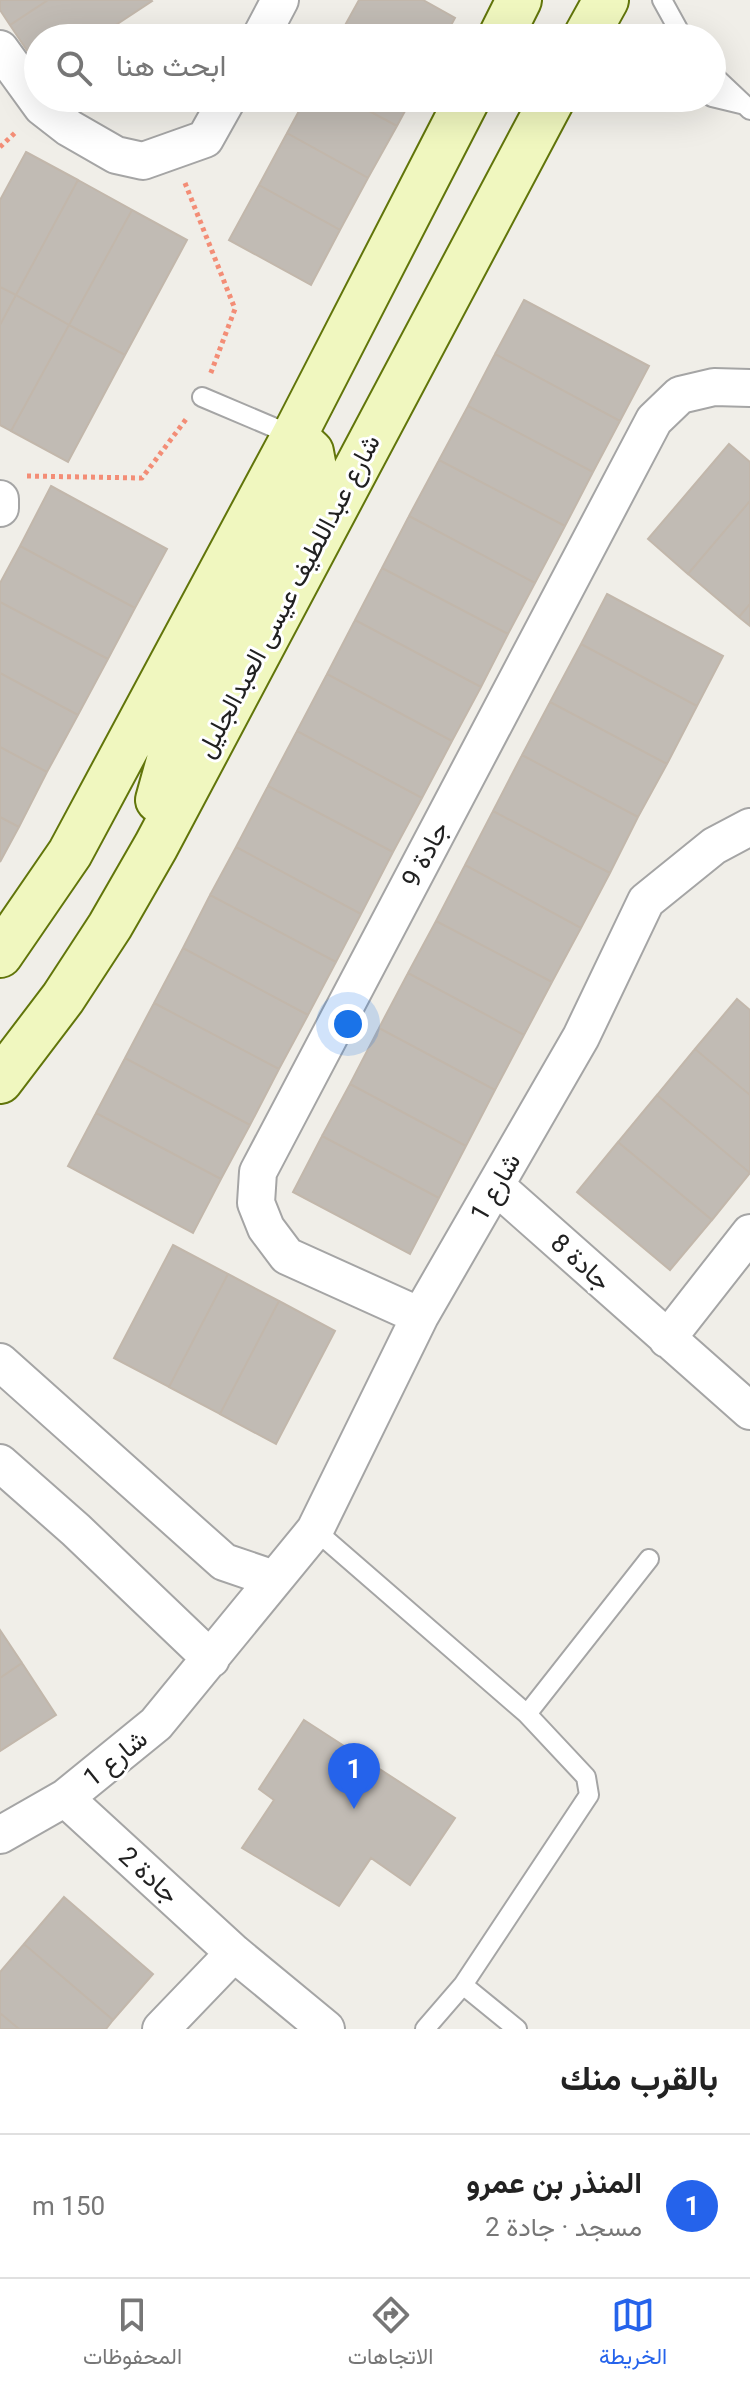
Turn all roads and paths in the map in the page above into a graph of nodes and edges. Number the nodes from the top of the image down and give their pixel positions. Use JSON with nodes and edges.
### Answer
{"nodes":[{"id":1,"x":280,"y":0,"type":"edge"},
{"id":2,"x":519,"y":0,"type":"edge"},
{"id":3,"x":606,"y":0,"type":"edge"},
{"id":4,"x":662,"y":0,"type":"edge"},
{"id":5,"x":267,"y":24,"type":"edge"},
{"id":6,"x":507,"y":24,"type":"edge"},
{"id":7,"x":593,"y":24,"type":"edge"},
{"id":8,"x":675,"y":24,"type":"edge"},
{"id":9,"x":0,"y":49,"type":"edge"},
{"id":10,"x":24,"y":82,"type":"edge"},
{"id":11,"x":726,"y":88,"type":"edge"},
{"id":12,"x":726,"y":101,"type":"edge"},
{"id":13,"x":747,"y":108,"type":"edge"},
{"id":14,"x":48,"y":112,"type":"edge"},
{"id":15,"x":220,"y":112,"type":"edge"},
{"id":16,"x":461,"y":112,"type":"edge"},
{"id":17,"x":468,"y":112,"type":"edge"},
{"id":18,"x":544,"y":115,"type":"edge"},
{"id":19,"x":173,"y":152,"type":"junction"},
{"id":20,"x":750,"y":388,"type":"edge"},
{"id":21,"x":202,"y":397,"type":"junction"},
{"id":22,"x":375,"y":432,"type":"junction"},
{"id":23,"x":294,"y":436,"type":"junction"},
{"id":24,"x":8,"y":487,"type":"edge"},
{"id":25,"x":0,"y":508,"type":"edge"},
{"id":26,"x":750,"y":827,"type":"edge"},
{"id":27,"x":156,"y":846,"type":"junction"},
{"id":28,"x":0,"y":955,"type":"edge"},
{"id":29,"x":0,"y":1081,"type":"edge"},
{"id":30,"x":496,"y":1186,"type":"junction"},
{"id":31,"x":750,"y":1233,"type":"edge"},
{"id":32,"x":420,"y":1316,"type":"junction"},
{"id":33,"x":667,"y":1339,"type":"junction"},
{"id":34,"x":0,"y":1362,"type":"edge"},
{"id":35,"x":750,"y":1411,"type":"edge"},
{"id":36,"x":0,"y":1463,"type":"edge"},
{"id":37,"x":315,"y":1530,"type":"junction"},
{"id":38,"x":649,"y":1559,"type":"dead end"},
{"id":39,"x":274,"y":1579,"type":"junction"},
{"id":40,"x":211,"y":1659,"type":"junction"},
{"id":41,"x":527,"y":1714,"type":"junction"},
{"id":42,"x":65,"y":1798,"type":"junction"},
{"id":43,"x":0,"y":1835,"type":"edge"},
{"id":44,"x":234,"y":1953,"type":"junction"},
{"id":45,"x":463,"y":1985,"type":"junction"},
{"id":46,"x":161,"y":2029,"type":"edge"},
{"id":47,"x":326,"y":2029,"type":"edge"},
{"id":48,"x":425,"y":2029,"type":"edge"},
{"id":49,"x":517,"y":2029,"type":"edge"}],
"edges":[{"from":1,"to":5,"type":"street"},
{"from":2,"to":6,"type":"main road"},
{"from":3,"to":7,"type":"main road"},
{"from":4,"to":8,"type":"lane"},
{"from":9,"to":10,"type":"street"},
{"from":11,"to":13,"type":"lane"},
{"from":12,"to":13,"type":"lane"},
{"from":14,"to":19,"type":"street"},
{"from":15,"to":19,"type":"street"},
{"from":16,"to":23,"type":"main road"},
{"from":17,"to":22,"type":"main road"},
{"from":18,"to":22,"type":"main road","name":"شارع عبداللطيف عيسى العبدالجليل"},
{"from":19,"to":21,"type":"path"},
{"from":20,"to":32,"type":"street","name":"جادة 9"},
{"from":21,"to":23,"type":"lane"},
{"from":21,"to":24,"type":"path"},
{"from":22,"to":27,"type":"main road","name":"شارع عبداللطيف عيسى العبدالجليل"},
{"from":23,"to":27,"type":"main road"},
{"from":23,"to":28,"type":"main road"},
{"from":24,"to":25,"type":"street"},
{"from":26,"to":30,"type":"street","name":"شارع 1"},
{"from":27,"to":29,"type":"main road","name":"شارع عبداللطيف عيسى العبدالجليل"},
{"from":30,"to":32,"type":"street","name":"شارع 1"},
{"from":30,"to":33,"type":"street","name":"جادة 8"},
{"from":31,"to":33,"type":"street"},
{"from":32,"to":37,"type":"street","name":"شارع 1"},
{"from":33,"to":35,"type":"street","name":"جادة 8"},
{"from":34,"to":39,"type":"street"},
{"from":36,"to":40,"type":"street"},
{"from":37,"to":39,"type":"street","name":"شارع 1"},
{"from":37,"to":41,"type":"lane"},
{"from":38,"to":41,"type":"lane"},
{"from":39,"to":40,"type":"street","name":"شارع 1"},
{"from":40,"to":42,"type":"street","name":"شارع 1"},
{"from":41,"to":45,"type":"lane"},
{"from":42,"to":43,"type":"street","name":"شارع 1"},
{"from":42,"to":44,"type":"street","name":"جادة 2"},
{"from":44,"to":46,"type":"street"},
{"from":44,"to":47,"type":"street","name":"جادة 2"},
{"from":45,"to":48,"type":"lane"},
{"from":45,"to":49,"type":"lane"}]}
